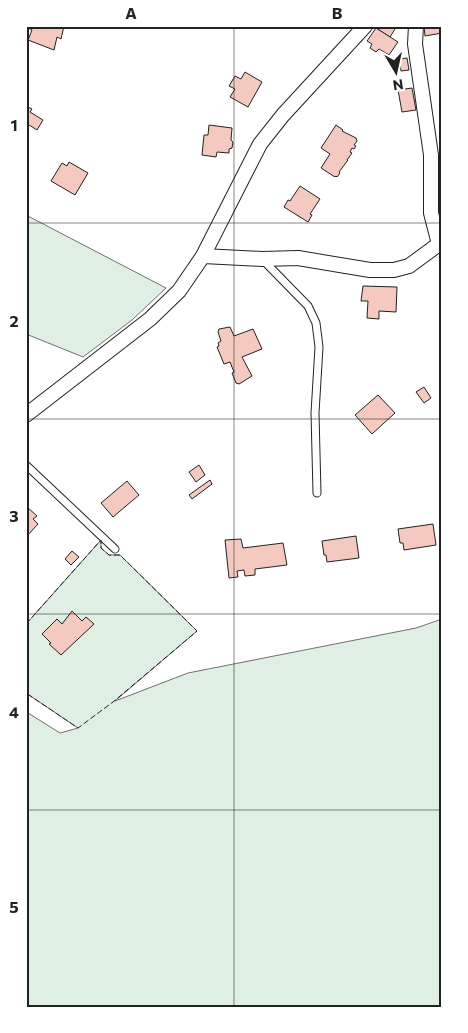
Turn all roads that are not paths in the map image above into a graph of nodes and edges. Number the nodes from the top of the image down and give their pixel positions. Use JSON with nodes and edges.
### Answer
{"nodes":[{"id":1,"x":365,"y":26,"type":"edge"},
{"id":2,"x":416,"y":26,"type":"edge"},
{"id":3,"x":441,"y":245,"type":"edge"},
{"id":4,"x":203,"y":256,"type":"junction"},
{"id":5,"x":262,"y":259,"type":"junction"},
{"id":6,"x":26,"y":415,"type":"edge"},
{"id":7,"x":26,"y":465,"type":"edge"},
{"id":8,"x":317,"y":493,"type":"dead end"},
{"id":9,"x":115,"y":549,"type":"dead end"}],
"edges":[{"from":1,"to":4,"type":"street"},
{"from":2,"to":3,"type":"street"},
{"from":3,"to":5,"type":"street"},
{"from":4,"to":5,"type":"street"},
{"from":4,"to":6,"type":"street"},
{"from":5,"to":8,"type":"lane"},
{"from":7,"to":9,"type":"lane"}]}
